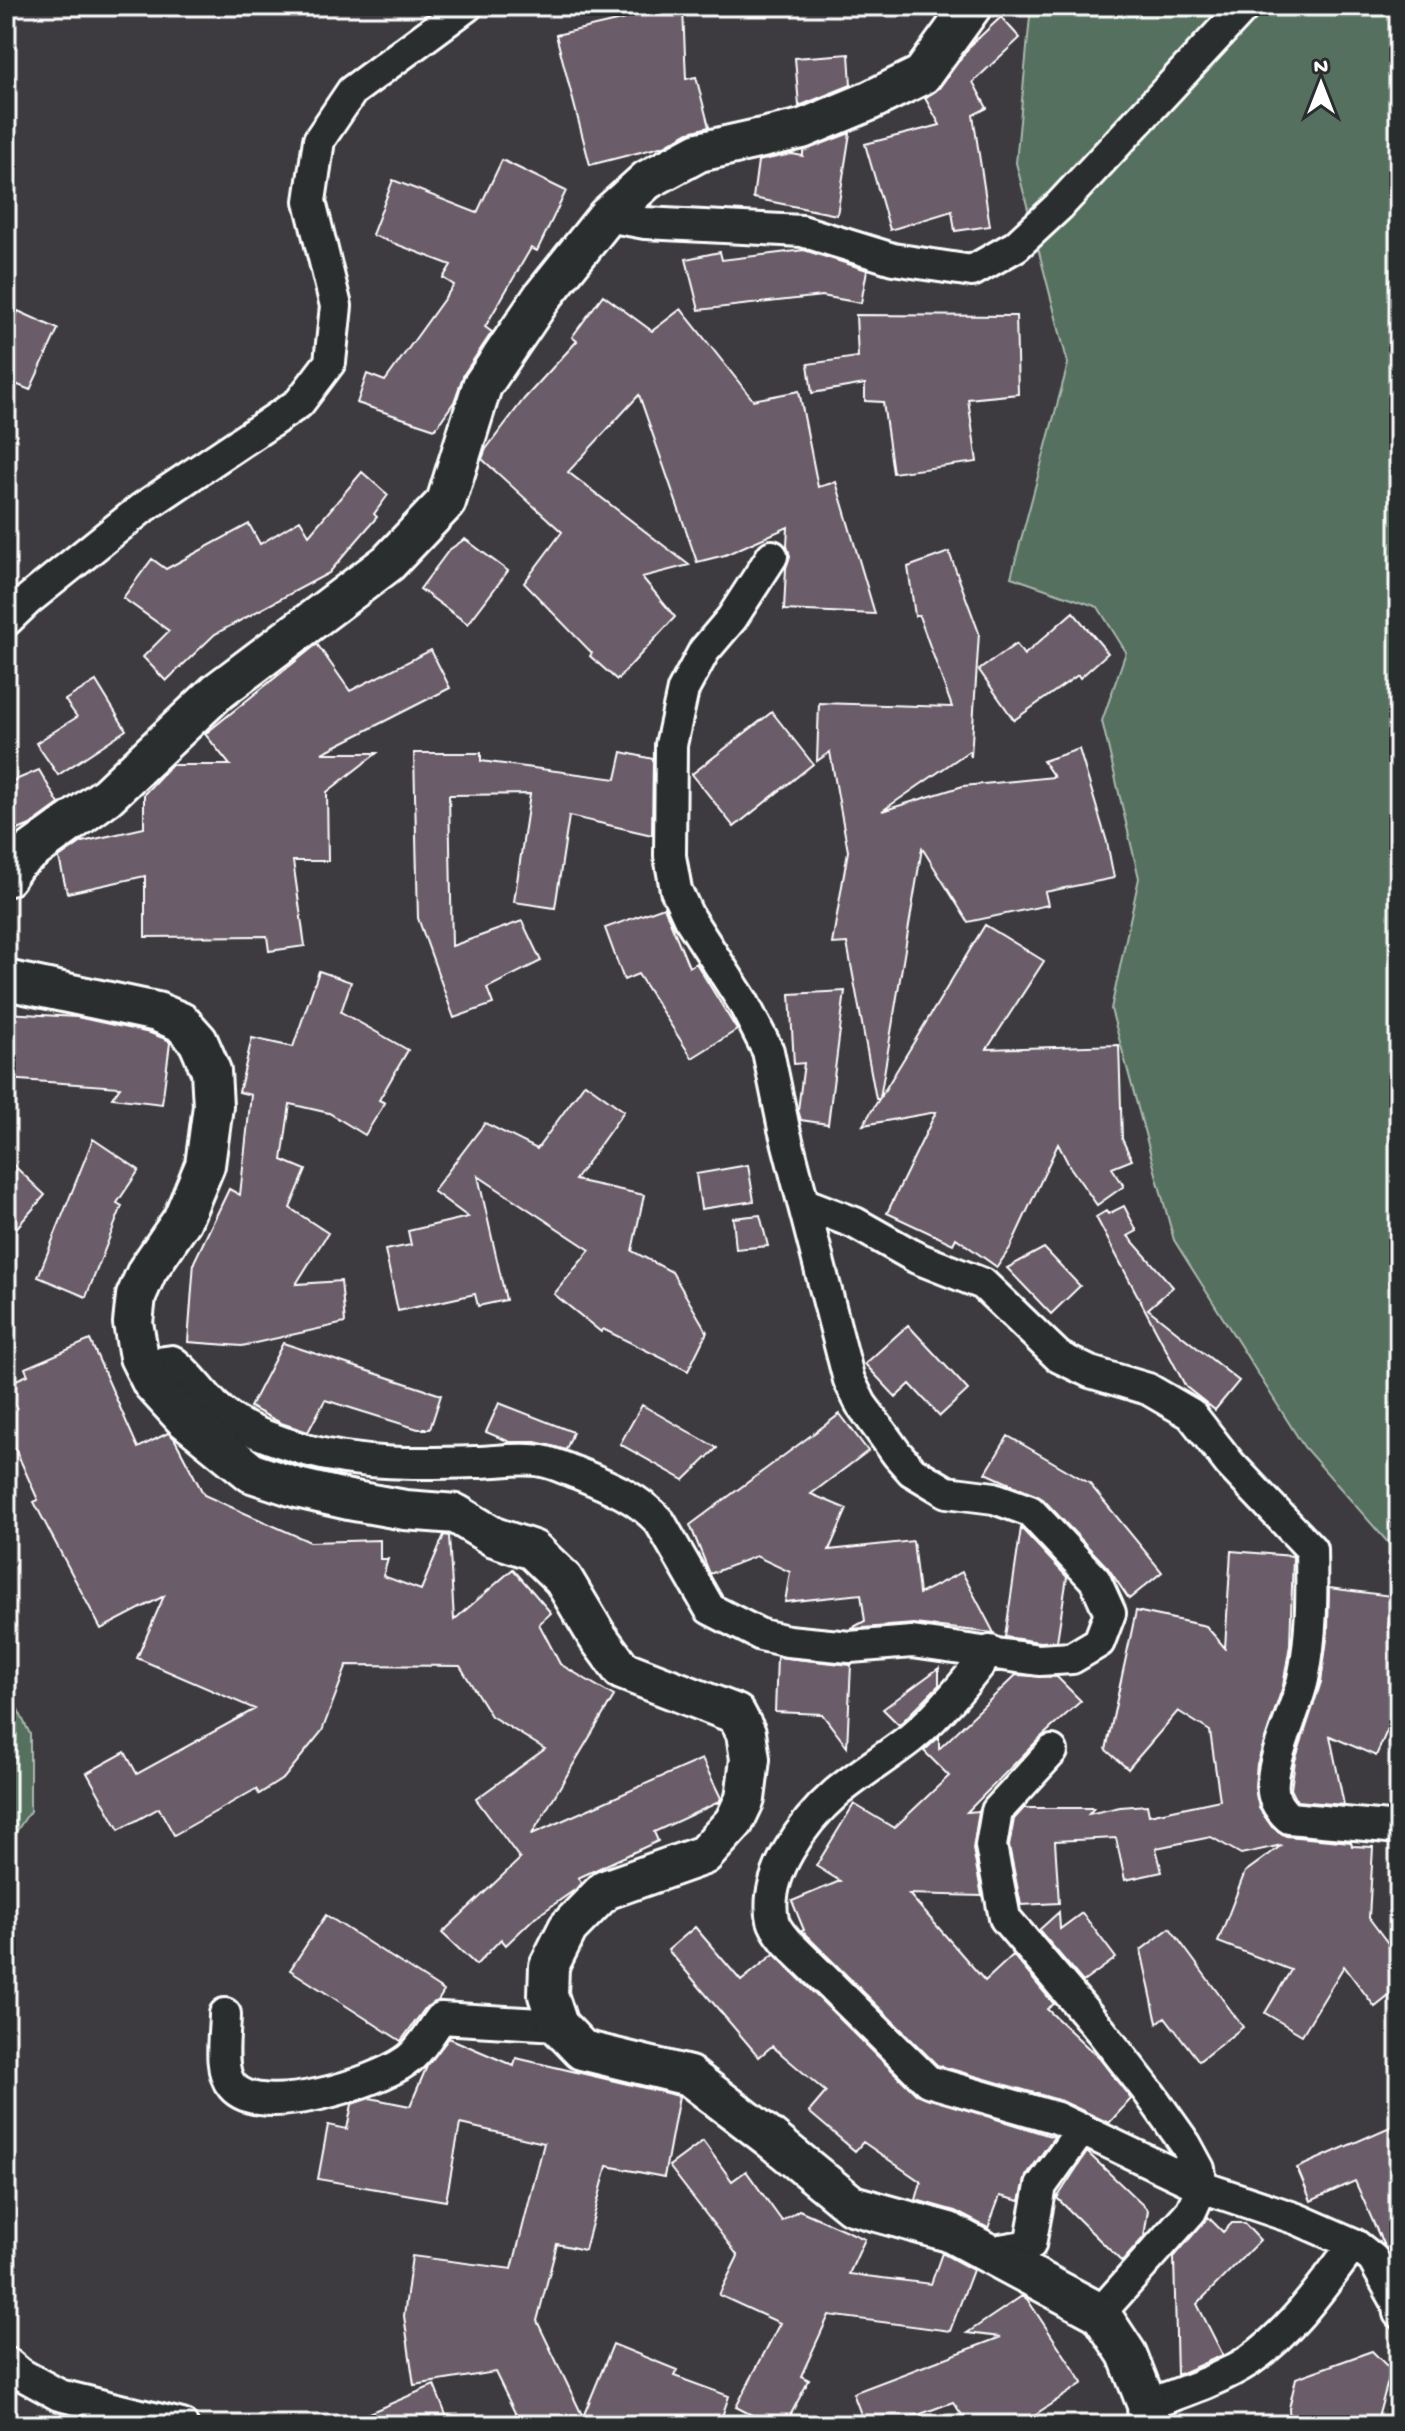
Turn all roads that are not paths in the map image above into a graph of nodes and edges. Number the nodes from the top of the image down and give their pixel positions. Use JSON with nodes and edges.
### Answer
{"nodes":[{"id":1,"x":467,"y":6,"type":"edge"},
{"id":2,"x":972,"y":6,"type":"edge"},
{"id":3,"x":1245,"y":6,"type":"edge"},
{"id":4,"x":607,"y":216,"type":"junction"},
{"id":5,"x":772,"y":556,"type":"dead end"},
{"id":6,"x":6,"y":621,"type":"edge"},
{"id":7,"x":6,"y":877,"type":"edge"},
{"id":8,"x":6,"y":980,"type":"edge"},
{"id":9,"x":803,"y":1203,"type":"junction"},
{"id":10,"x":143,"y":1365,"type":"junction"},
{"id":11,"x":990,"y":1651,"type":"junction"},
{"id":12,"x":1052,"y":1751,"type":"dead end"},
{"id":13,"x":1399,"y":1828,"type":"edge"},
{"id":14,"x":225,"y":2014,"type":"dead end"},
{"id":15,"x":558,"y":2025,"type":"junction"},
{"id":16,"x":1082,"y":2129,"type":"junction"},
{"id":17,"x":1202,"y":2187,"type":"junction"},
{"id":18,"x":1354,"y":2244,"type":"junction"},
{"id":19,"x":988,"y":2252,"type":"junction"},
{"id":20,"x":1100,"y":2313,"type":"junction"},
{"id":21,"x":1399,"y":2313,"type":"edge"},
{"id":22,"x":6,"y":2362,"type":"edge"},
{"id":23,"x":1147,"y":2415,"type":"edge"},
{"id":24,"x":182,"y":2425,"type":"edge"}],
"edges":[{"from":1,"to":6,"type":"street"},
{"from":2,"to":4,"type":"street"},
{"from":3,"to":4,"type":"street"},
{"from":4,"to":7,"type":"street"},
{"from":5,"to":9,"type":"street"},
{"from":8,"to":10,"type":"street"},
{"from":9,"to":11,"type":"street"},
{"from":9,"to":13,"type":"street"},
{"from":10,"to":11,"type":"street"},
{"from":10,"to":15,"type":"street"},
{"from":11,"to":16,"type":"street"},
{"from":12,"to":17,"type":"street"},
{"from":14,"to":15,"type":"street"},
{"from":15,"to":19,"type":"street"},
{"from":16,"to":17,"type":"street"},
{"from":16,"to":19,"type":"street"},
{"from":17,"to":18,"type":"street"},
{"from":17,"to":20,"type":"street"},
{"from":18,"to":21,"type":"street"},
{"from":18,"to":23,"type":"street"},
{"from":19,"to":20,"type":"street"},
{"from":20,"to":23,"type":"street"},
{"from":22,"to":24,"type":"street"}]}
